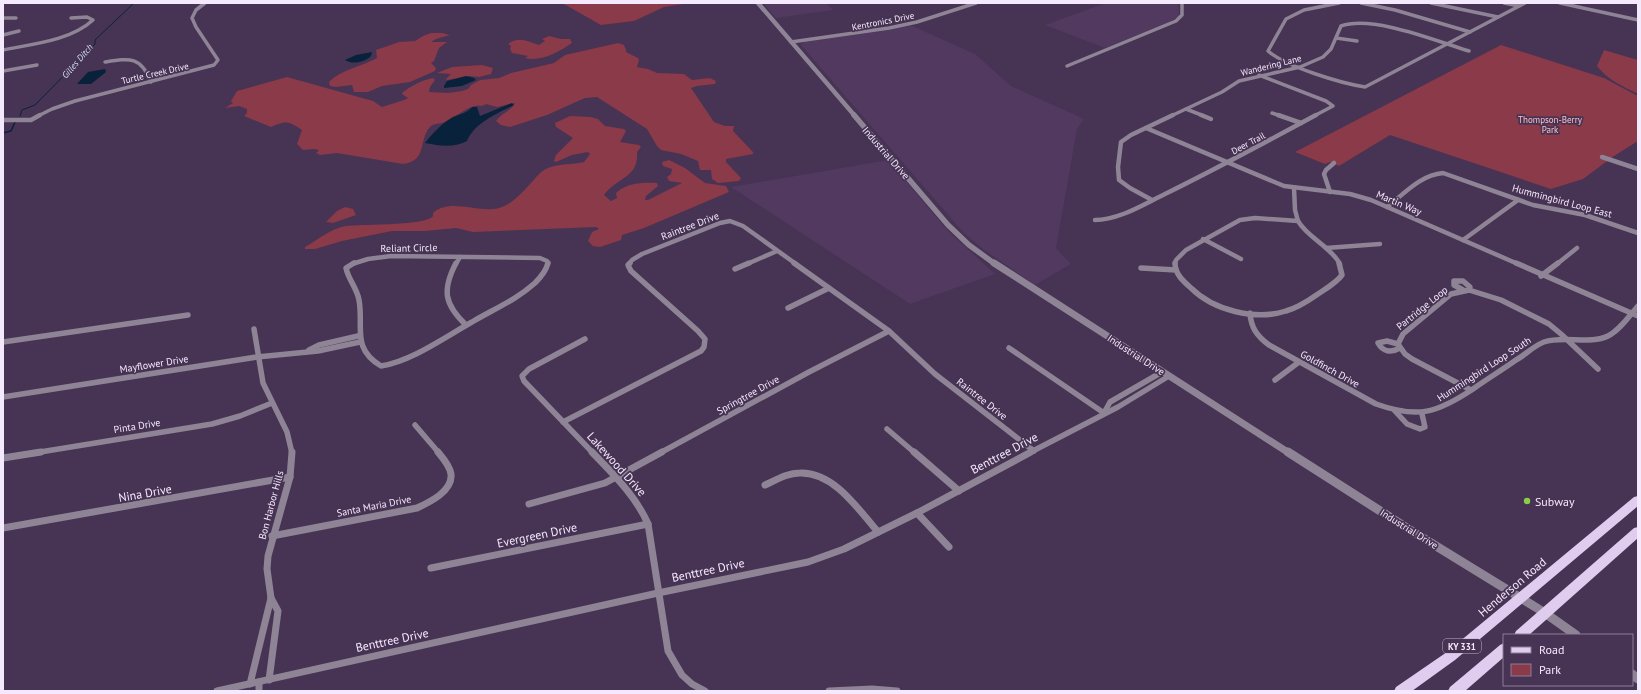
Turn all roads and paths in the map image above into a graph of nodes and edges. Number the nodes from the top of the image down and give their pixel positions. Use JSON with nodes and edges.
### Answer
{"nodes":[{"id":1,"x":210,"y":3,"type":"edge"},
{"id":2,"x":758,"y":3,"type":"edge"},
{"id":3,"x":976,"y":3,"type":"edge"},
{"id":4,"x":1182,"y":3,"type":"edge"},
{"id":5,"x":1339,"y":3,"type":"edge"},
{"id":6,"x":1360,"y":3,"type":"edge"},
{"id":7,"x":1431,"y":3,"type":"edge"},
{"id":8,"x":1504,"y":3,"type":"edge"},
{"id":9,"x":1525,"y":3,"type":"edge"},
{"id":10,"x":1560,"y":3,"type":"edge"},
{"id":11,"x":204,"y":5,"type":"edge"},
{"id":12,"x":1518,"y":6,"type":"junction"},
{"id":13,"x":1498,"y":17,"type":"junction"},
{"id":14,"x":3,"y":18,"type":"edge"},
{"id":15,"x":16,"y":18,"type":"dead end"},
{"id":16,"x":71,"y":18,"type":"dead end"},
{"id":17,"x":1638,"y":20,"type":"edge"},
{"id":18,"x":19,"y":32,"type":"dead end"},
{"id":19,"x":1470,"y":32,"type":"junction"},
{"id":20,"x":3,"y":35,"type":"edge"},
{"id":21,"x":1336,"y":38,"type":"junction"},
{"id":22,"x":1357,"y":41,"type":"dead end"},
{"id":23,"x":791,"y":42,"type":"junction"},
{"id":24,"x":1448,"y":44,"type":"junction"},
{"id":25,"x":3,"y":50,"type":"edge"},
{"id":26,"x":1469,"y":51,"type":"dead end"},
{"id":27,"x":105,"y":62,"type":"dead end"},
{"id":28,"x":37,"y":65,"type":"dead end"},
{"id":29,"x":1067,"y":66,"type":"dead end"},
{"id":30,"x":1300,"y":67,"type":"junction"},
{"id":31,"x":3,"y":71,"type":"edge"},
{"id":32,"x":1259,"y":75,"type":"junction"},
{"id":33,"x":151,"y":82,"type":"junction"},
{"id":34,"x":1186,"y":109,"type":"junction"},
{"id":35,"x":1272,"y":112,"type":"dead end"},
{"id":36,"x":1211,"y":119,"type":"dead end"},
{"id":37,"x":3,"y":120,"type":"edge"},
{"id":38,"x":1301,"y":123,"type":"junction"},
{"id":39,"x":1146,"y":128,"type":"junction"},
{"id":40,"x":1602,"y":157,"type":"dead end"},
{"id":41,"x":1228,"y":163,"type":"junction"},
{"id":42,"x":1334,"y":164,"type":"dead end"},
{"id":43,"x":1638,"y":169,"type":"edge"},
{"id":44,"x":1294,"y":188,"type":"junction"},
{"id":45,"x":1330,"y":192,"type":"junction"},
{"id":46,"x":1152,"y":200,"type":"junction"},
{"id":47,"x":1518,"y":200,"type":"junction"},
{"id":48,"x":1387,"y":207,"type":"junction"},
{"id":49,"x":1095,"y":220,"type":"dead end"},
{"id":50,"x":1298,"y":221,"type":"junction"},
{"id":51,"x":1638,"y":233,"type":"edge"},
{"id":52,"x":1204,"y":239,"type":"junction"},
{"id":53,"x":1463,"y":240,"type":"junction"},
{"id":54,"x":1380,"y":244,"type":"dead end"},
{"id":55,"x":1326,"y":248,"type":"junction"},
{"id":56,"x":1578,"y":248,"type":"dead end"},
{"id":57,"x":777,"y":251,"type":"junction"},
{"id":58,"x":460,"y":257,"type":"junction"},
{"id":59,"x":1241,"y":259,"type":"dead end"},
{"id":60,"x":1141,"y":268,"type":"dead end"},
{"id":61,"x":735,"y":269,"type":"dead end"},
{"id":62,"x":1176,"y":270,"type":"junction"},
{"id":63,"x":1542,"y":276,"type":"junction"},
{"id":64,"x":829,"y":288,"type":"junction"},
{"id":65,"x":1638,"y":306,"type":"edge"},
{"id":66,"x":788,"y":308,"type":"dead end"},
{"id":67,"x":1250,"y":313,"type":"junction"},
{"id":68,"x":1630,"y":313,"type":"junction"},
{"id":69,"x":188,"y":315,"type":"dead end"},
{"id":70,"x":1638,"y":316,"type":"edge"},
{"id":71,"x":466,"y":325,"type":"junction"},
{"id":72,"x":254,"y":328,"type":"dead end"},
{"id":73,"x":889,"y":331,"type":"junction"},
{"id":74,"x":358,"y":336,"type":"junction"},
{"id":75,"x":585,"y":339,"type":"dead end"},
{"id":76,"x":1566,"y":339,"type":"junction"},
{"id":77,"x":3,"y":342,"type":"edge"},
{"id":78,"x":360,"y":342,"type":"junction"},
{"id":79,"x":1009,"y":348,"type":"dead end"},
{"id":80,"x":307,"y":351,"type":"junction"},
{"id":81,"x":257,"y":357,"type":"junction"},
{"id":82,"x":1299,"y":362,"type":"junction"},
{"id":83,"x":1598,"y":369,"type":"dead end"},
{"id":84,"x":1166,"y":374,"type":"junction"},
{"id":85,"x":1275,"y":380,"type":"dead end"},
{"id":86,"x":1471,"y":390,"type":"junction"},
{"id":87,"x":3,"y":397,"type":"edge"},
{"id":88,"x":272,"y":403,"type":"junction"},
{"id":89,"x":1394,"y":411,"type":"junction"},
{"id":90,"x":1104,"y":413,"type":"junction"},
{"id":91,"x":1422,"y":414,"type":"junction"},
{"id":92,"x":563,"y":422,"type":"junction"},
{"id":93,"x":415,"y":425,"type":"dead end"},
{"id":94,"x":887,"y":429,"type":"dead end"},
{"id":95,"x":1034,"y":451,"type":"junction"},
{"id":96,"x":3,"y":458,"type":"edge"},
{"id":97,"x":290,"y":477,"type":"junction"},
{"id":98,"x":617,"y":478,"type":"junction"},
{"id":99,"x":765,"y":485,"type":"dead end"},
{"id":100,"x":959,"y":491,"type":"junction"},
{"id":101,"x":1638,"y":500,"type":"edge"},
{"id":102,"x":529,"y":504,"type":"dead end"},
{"id":103,"x":917,"y":513,"type":"junction"},
{"id":104,"x":648,"y":524,"type":"junction"},
{"id":105,"x":3,"y":528,"type":"edge"},
{"id":106,"x":1638,"y":531,"type":"edge"},
{"id":107,"x":878,"y":532,"type":"junction"},
{"id":108,"x":272,"y":536,"type":"junction"},
{"id":109,"x":949,"y":547,"type":"dead end"},
{"id":110,"x":431,"y":568,"type":"dead end"},
{"id":111,"x":658,"y":593,"type":"junction"},
{"id":112,"x":271,"y":598,"type":"junction"},
{"id":113,"x":1521,"y":598,"type":"junction"},
{"id":114,"x":1545,"y":613,"type":"junction"},
{"id":115,"x":1521,"y":634,"type":"edge"},
{"id":116,"x":1575,"y":634,"type":"edge"},
{"id":117,"x":1503,"y":650,"type":"edge"},
{"id":118,"x":269,"y":680,"type":"junction"},
{"id":119,"x":260,"y":682,"type":"junction"},
{"id":120,"x":250,"y":684,"type":"junction"},
{"id":121,"x":217,"y":691,"type":"edge"},
{"id":122,"x":259,"y":691,"type":"edge"},
{"id":123,"x":705,"y":691,"type":"edge"},
{"id":124,"x":829,"y":691,"type":"edge"},
{"id":125,"x":897,"y":691,"type":"edge"},
{"id":126,"x":1401,"y":691,"type":"edge"},
{"id":127,"x":1455,"y":691,"type":"edge"}],
"edges":[{"from":1,"to":11,"type":"street","name":"Turtle Creek Drive"},
{"from":2,"to":23,"type":"street","name":"Industrial Drive"},
{"from":3,"to":23,"type":"street","name":"Kentronics Drive"},
{"from":4,"to":29,"type":"street"},
{"from":5,"to":30,"type":"street"},
{"from":6,"to":19,"type":"street"},
{"from":7,"to":13,"type":"street"},
{"from":8,"to":12,"type":"street"},
{"from":9,"to":12,"type":"street"},
{"from":10,"to":17,"type":"street"},
{"from":11,"to":33,"type":"street","name":"Turtle Creek Drive"},
{"from":12,"to":13,"type":"street"},
{"from":13,"to":19,"type":"street"},
{"from":14,"to":15,"type":"street"},
{"from":16,"to":25,"type":"street"},
{"from":18,"to":20,"type":"street"},
{"from":19,"to":24,"type":"street"},
{"from":21,"to":22,"type":"street"},
{"from":21,"to":24,"type":"street","name":"Wandering Lane"},
{"from":21,"to":30,"type":"street","name":"Wandering Lane"},
{"from":23,"to":84,"type":"street","name":"Industrial Drive"},
{"from":24,"to":26,"type":"street","name":"Wandering Lane"},
{"from":24,"to":30,"type":"street"},
{"from":27,"to":33,"type":"street"},
{"from":28,"to":31,"type":"street"},
{"from":30,"to":32,"type":"street","name":"Wandering Lane"},
{"from":32,"to":34,"type":"street","name":"Wandering Lane"},
{"from":32,"to":38,"type":"street","name":"Deer Trail"},
{"from":33,"to":37,"type":"street","name":"Turtle Creek Drive"},
{"from":34,"to":36,"type":"street"},
{"from":34,"to":39,"type":"street","name":"Wandering Lane"},
{"from":35,"to":38,"type":"street"},
{"from":38,"to":41,"type":"street","name":"Deer Trail"},
{"from":39,"to":41,"type":"street","name":"Martin Way"},
{"from":39,"to":46,"type":"street","name":"Wandering Lane"},
{"from":40,"to":43,"type":"street"},
{"from":41,"to":44,"type":"street","name":"Martin Way"},
{"from":41,"to":46,"type":"street","name":"Deer Trail"},
{"from":42,"to":45,"type":"street"},
{"from":44,"to":45,"type":"street","name":"Martin Way"},
{"from":44,"to":50,"type":"street"},
{"from":45,"to":48,"type":"street","name":"Martin Way"},
{"from":46,"to":49,"type":"street","name":"Deer Trail"},
{"from":47,"to":48,"type":"street","name":"Hummingbird Loop East"},
{"from":47,"to":51,"type":"street","name":"Hummingbird Loop East"},
{"from":47,"to":53,"type":"street"},
{"from":48,"to":53,"type":"street","name":"Martin Way"},
{"from":50,"to":52,"type":"street"},
{"from":50,"to":55,"type":"street"},
{"from":52,"to":59,"type":"street"},
{"from":52,"to":62,"type":"street"},
{"from":53,"to":63,"type":"street","name":"Martin Way"},
{"from":54,"to":55,"type":"street"},
{"from":55,"to":67,"type":"street"},
{"from":56,"to":63,"type":"street"},
{"from":57,"to":61,"type":"street"},
{"from":57,"to":64,"type":"street","name":"Raintree Drive"},
{"from":57,"to":92,"type":"street","name":"Raintree Drive"},
{"from":58,"to":71,"type":"street"},
{"from":58,"to":71,"type":"street","name":"Reliant Circle"},
{"from":58,"to":74,"type":"street","name":"Reliant Circle"},
{"from":60,"to":62,"type":"street"},
{"from":62,"to":67,"type":"street"},
{"from":63,"to":68,"type":"street","name":"Martin Way"},
{"from":64,"to":66,"type":"street"},
{"from":64,"to":73,"type":"street","name":"Raintree Drive"},
{"from":65,"to":68,"type":"street","name":"Hummingbird Loop South"},
{"from":67,"to":82,"type":"street","name":"Goldfinch Drive"},
{"from":68,"to":70,"type":"street","name":"Martin Way"},
{"from":68,"to":76,"type":"street","name":"Hummingbird Loop South"},
{"from":69,"to":77,"type":"street"},
{"from":71,"to":78,"type":"street","name":"Reliant Circle"},
{"from":72,"to":81,"type":"street","name":"Bon Harbor Hills"},
{"from":73,"to":95,"type":"street","name":"Raintree Drive"},
{"from":73,"to":98,"type":"street","name":"Springtree Drive"},
{"from":74,"to":78,"type":"street","name":"Reliant Circle"},
{"from":74,"to":80,"type":"street","name":"Mayflower Drive"},
{"from":75,"to":92,"type":"street","name":"Lakewood Drive"},
{"from":76,"to":83,"type":"street","name":"Partridge Loop"},
{"from":76,"to":86,"type":"street","name":"Hummingbird Loop South"},
{"from":76,"to":86,"type":"street","name":"Partridge Loop"},
{"from":78,"to":80,"type":"street","name":"Mayflower Drive"},
{"from":79,"to":90,"type":"street"},
{"from":80,"to":81,"type":"street","name":"Mayflower Drive"},
{"from":81,"to":87,"type":"street","name":"Mayflower Drive"},
{"from":81,"to":88,"type":"street","name":"Bon Harbor Hills"},
{"from":82,"to":85,"type":"street"},
{"from":82,"to":89,"type":"street","name":"Goldfinch Drive"},
{"from":84,"to":90,"type":"street","name":"Benttree Drive"},
{"from":84,"to":113,"type":"street","name":"Industrial Drive"},
{"from":86,"to":91,"type":"street","name":"Hummingbird Loop South"},
{"from":88,"to":96,"type":"street","name":"Pinta Drive"},
{"from":88,"to":97,"type":"street","name":"Bon Harbor Hills"},
{"from":89,"to":91,"type":"street","name":"Goldfinch Drive"},
{"from":89,"to":91,"type":"street"},
{"from":90,"to":95,"type":"street","name":"Benttree Drive"},
{"from":92,"to":98,"type":"street","name":"Lakewood Drive"},
{"from":93,"to":108,"type":"street","name":"Santa Maria Drive"},
{"from":94,"to":100,"type":"street"},
{"from":95,"to":100,"type":"street","name":"Benttree Drive"},
{"from":97,"to":105,"type":"street","name":"Nina Drive"},
{"from":97,"to":108,"type":"street","name":"Bon Harbor Hills"},
{"from":98,"to":102,"type":"street","name":"Springtree Drive"},
{"from":98,"to":104,"type":"street","name":"Lakewood Drive"},
{"from":99,"to":107,"type":"street"},
{"from":100,"to":103,"type":"street","name":"Benttree Drive"},
{"from":101,"to":113,"type":"main road","name":"Henderson Road"},
{"from":103,"to":107,"type":"street","name":"Benttree Drive"},
{"from":103,"to":109,"type":"street"},
{"from":104,"to":110,"type":"street","name":"Evergreen Drive"},
{"from":104,"to":111,"type":"street","name":"Lakewood Drive"},
{"from":106,"to":114,"type":"main road"},
{"from":107,"to":111,"type":"street","name":"Benttree Drive"},
{"from":108,"to":112,"type":"street","name":"Bon Harbor Hills"},
{"from":111,"to":118,"type":"street","name":"Benttree Drive"},
{"from":111,"to":123,"type":"street","name":"Lakewood Drive"},
{"from":112,"to":118,"type":"street","name":"Bon Harbor Hills"},
{"from":112,"to":120,"type":"street","name":"Bon Harbor Hills"},
{"from":113,"to":114,"type":"street","name":"Industrial Drive"},
{"from":113,"to":126,"type":"main road","name":"Henderson Road","number":"KY 331"},
{"from":114,"to":115,"type":"main road"},
{"from":114,"to":116,"type":"street","name":"Industrial Drive"},
{"from":117,"to":127,"type":"main road","number":"KY 331"},
{"from":118,"to":119,"type":"street","name":"Benttree Drive"},
{"from":119,"to":120,"type":"street","name":"Benttree Drive"},
{"from":119,"to":122,"type":"street"},
{"from":120,"to":121,"type":"street","name":"Benttree Drive"},
{"from":124,"to":125,"type":"street"}]}
